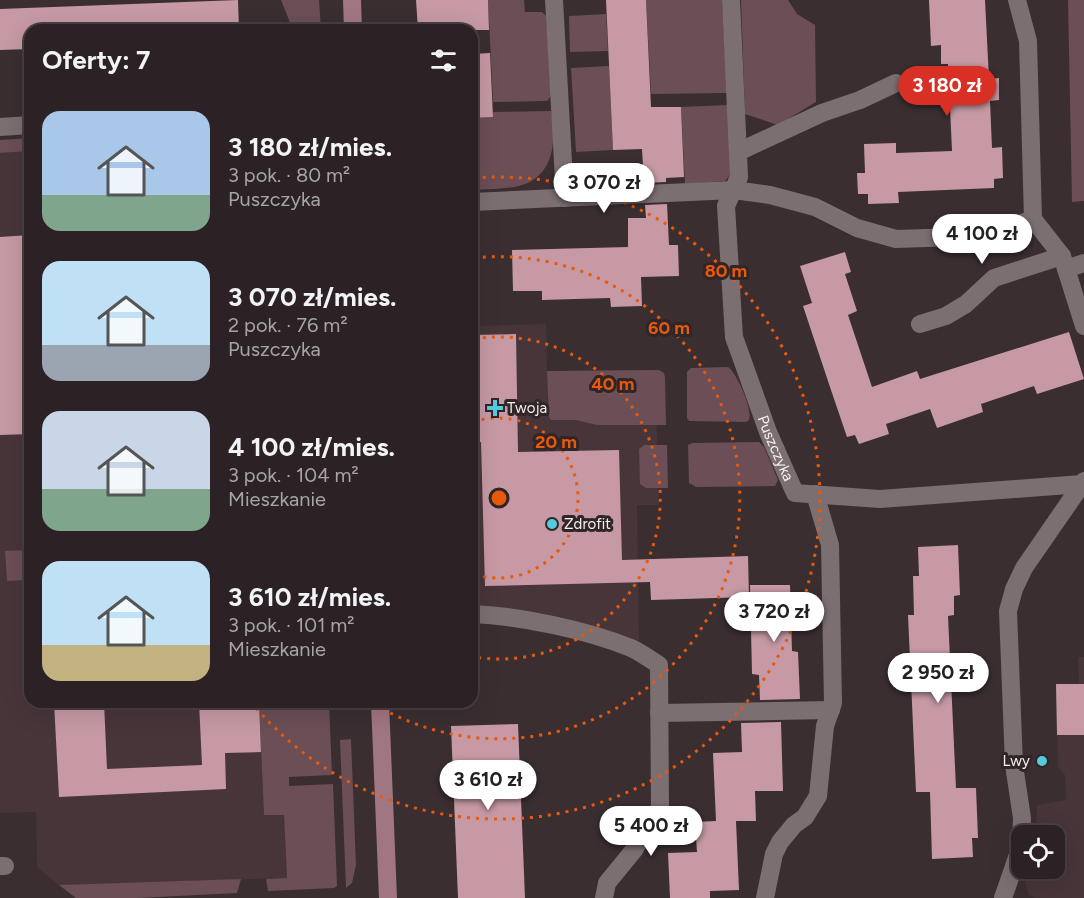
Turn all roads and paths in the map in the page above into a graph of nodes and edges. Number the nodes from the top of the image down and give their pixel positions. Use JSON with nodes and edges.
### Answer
{"nodes":[{"id":1,"x":352,"y":0,"type":"edge"},
{"id":2,"x":555,"y":0,"type":"edge"},
{"id":3,"x":731,"y":0,"type":"edge"},
{"id":4,"x":1017,"y":0,"type":"edge"},
{"id":5,"x":353,"y":24,"type":"edge"},
{"id":6,"x":896,"y":83,"type":"dead end"},
{"id":7,"x":24,"y":125,"type":"edge"},
{"id":8,"x":0,"y":127,"type":"edge"},
{"id":9,"x":738,"y":152,"type":"junction"},
{"id":10,"x":734,"y":190,"type":"junction"},
{"id":11,"x":565,"y":198,"type":"junction"},
{"id":12,"x":478,"y":202,"type":"edge"},
{"id":13,"x":1033,"y":219,"type":"junction"},
{"id":14,"x":1064,"y":262,"type":"junction"},
{"id":15,"x":1084,"y":263,"type":"edge"},
{"id":16,"x":920,"y":324,"type":"dead end"},
{"id":17,"x":1084,"y":326,"type":"edge"},
{"id":18,"x":1083,"y":483,"type":"edge"},
{"id":19,"x":815,"y":494,"type":"junction"},
{"id":20,"x":478,"y":615,"type":"edge"},
{"id":21,"x":380,"y":708,"type":"edge"},
{"id":22,"x":831,"y":710,"type":"junction"},
{"id":23,"x":659,"y":713,"type":"junction"},
{"id":24,"x":388,"y":898,"type":"edge"},
{"id":25,"x":604,"y":898,"type":"edge"},
{"id":26,"x":765,"y":898,"type":"edge"},
{"id":27,"x":1003,"y":898,"type":"edge"}],
"edges":[{"from":1,"to":5,"type":"street"},
{"from":2,"to":11,"type":"street"},
{"from":3,"to":9,"type":"street","name":"Puszczyka"},
{"from":4,"to":13,"type":"street"},
{"from":6,"to":9,"type":"street"},
{"from":7,"to":8,"type":"street"},
{"from":9,"to":10,"type":"street","name":"Puszczyka"},
{"from":10,"to":11,"type":"street"},
{"from":10,"to":13,"type":"street"},
{"from":10,"to":19,"type":"street","name":"Puszczyka"},
{"from":11,"to":12,"type":"street"},
{"from":13,"to":14,"type":"street"},
{"from":14,"to":15,"type":"street"},
{"from":14,"to":16,"type":"street"},
{"from":14,"to":17,"type":"street"},
{"from":18,"to":19,"type":"street"},
{"from":18,"to":27,"type":"street"},
{"from":19,"to":22,"type":"street"},
{"from":20,"to":23,"type":"street"},
{"from":21,"to":24,"type":"street"},
{"from":22,"to":23,"type":"street"},
{"from":22,"to":26,"type":"street"},
{"from":23,"to":25,"type":"street"}]}
